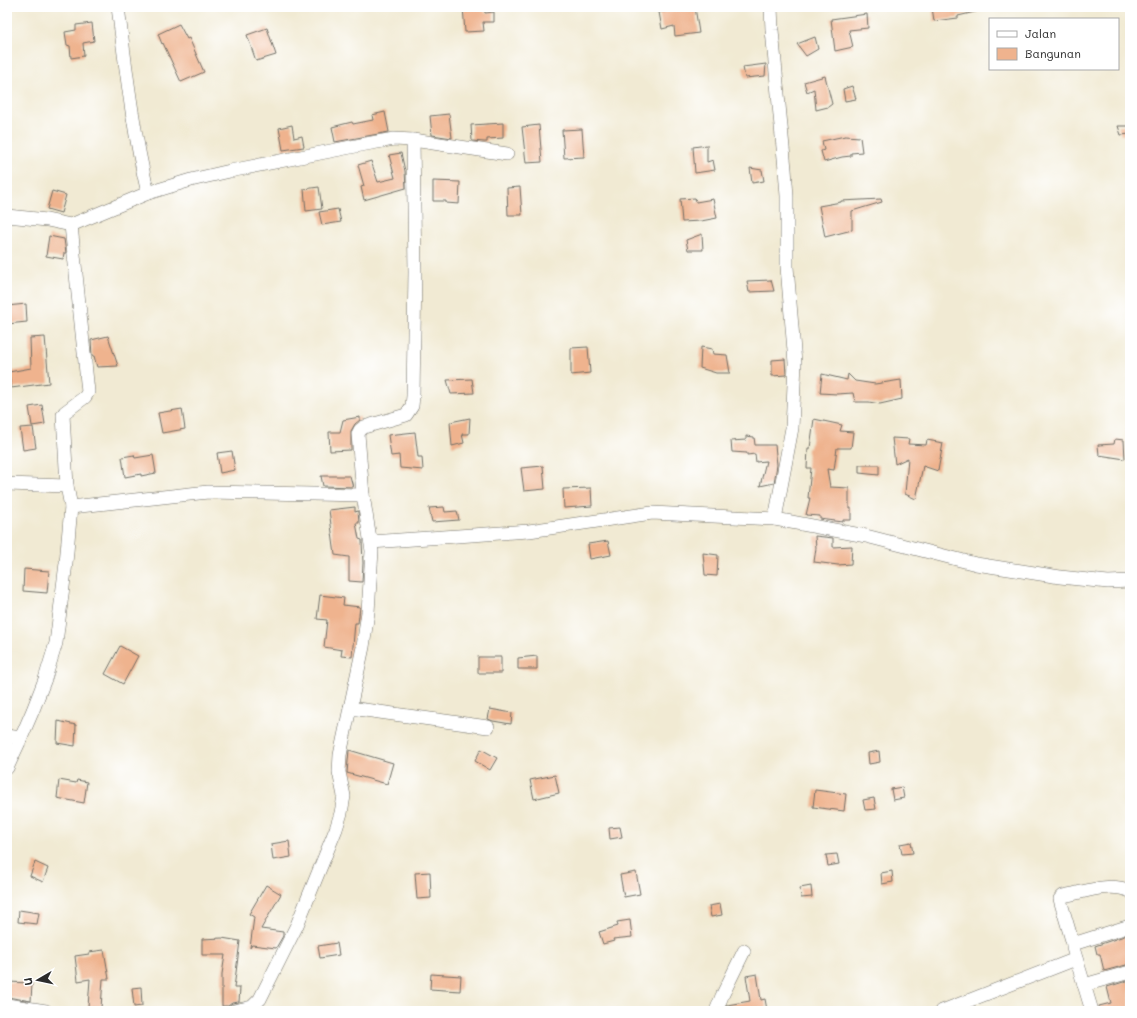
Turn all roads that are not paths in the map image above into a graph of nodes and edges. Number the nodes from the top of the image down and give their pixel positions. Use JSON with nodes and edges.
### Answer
{"nodes":[{"id":1,"x":118,"y":7,"type":"edge"},
{"id":2,"x":771,"y":7,"type":"edge"},
{"id":3,"x":413,"y":140,"type":"junction"},
{"id":4,"x":507,"y":154,"type":"dead end"},
{"id":5,"x":148,"y":193,"type":"junction"},
{"id":6,"x":7,"y":216,"type":"edge"},
{"id":7,"x":71,"y":224,"type":"junction"},
{"id":8,"x":7,"y":484,"type":"edge"},
{"id":9,"x":67,"y":486,"type":"junction"},
{"id":10,"x":363,"y":495,"type":"junction"},
{"id":11,"x":71,"y":507,"type":"junction"},
{"id":12,"x":775,"y":519,"type":"junction"},
{"id":13,"x":371,"y":542,"type":"junction"},
{"id":14,"x":1130,"y":581,"type":"edge"},
{"id":15,"x":350,"y":708,"type":"junction"},
{"id":16,"x":488,"y":726,"type":"dead end"},
{"id":17,"x":7,"y":736,"type":"edge"},
{"id":18,"x":21,"y":738,"type":"junction"},
{"id":19,"x":7,"y":768,"type":"edge"},
{"id":20,"x":1130,"y":891,"type":"edge"},
{"id":21,"x":1130,"y":926,"type":"edge"},
{"id":22,"x":1073,"y":944,"type":"junction"},
{"id":23,"x":744,"y":951,"type":"dead end"},
{"id":24,"x":1076,"y":959,"type":"junction"},
{"id":25,"x":1130,"y":972,"type":"edge"},
{"id":26,"x":1084,"y":985,"type":"junction"},
{"id":27,"x":7,"y":1005,"type":"edge"},
{"id":28,"x":255,"y":1008,"type":"edge"},
{"id":29,"x":46,"y":1011,"type":"edge"},
{"id":30,"x":234,"y":1011,"type":"edge"},
{"id":31,"x":716,"y":1011,"type":"edge"},
{"id":32,"x":942,"y":1011,"type":"edge"},
{"id":33,"x":1092,"y":1011,"type":"edge"}],
"edges":[{"from":1,"to":5,"type":"street"},
{"from":2,"to":12,"type":"street"},
{"from":3,"to":4,"type":"street"},
{"from":3,"to":5,"type":"street"},
{"from":3,"to":10,"type":"street"},
{"from":5,"to":7,"type":"street"},
{"from":6,"to":7,"type":"street"},
{"from":7,"to":9,"type":"street"},
{"from":8,"to":9,"type":"street"},
{"from":9,"to":11,"type":"street"},
{"from":10,"to":11,"type":"street"},
{"from":10,"to":13,"type":"street"},
{"from":11,"to":18,"type":"street"},
{"from":12,"to":13,"type":"street"},
{"from":12,"to":14,"type":"street"},
{"from":13,"to":15,"type":"street"},
{"from":15,"to":16,"type":"street"},
{"from":15,"to":28,"type":"street"},
{"from":17,"to":18,"type":"street"},
{"from":18,"to":19,"type":"street"},
{"from":20,"to":22,"type":"street"},
{"from":21,"to":22,"type":"street"},
{"from":22,"to":24,"type":"street"},
{"from":23,"to":31,"type":"street"},
{"from":24,"to":26,"type":"street"},
{"from":24,"to":32,"type":"street"},
{"from":25,"to":26,"type":"street"},
{"from":26,"to":33,"type":"street"},
{"from":27,"to":29,"type":"street"},
{"from":28,"to":30,"type":"street"}]}
